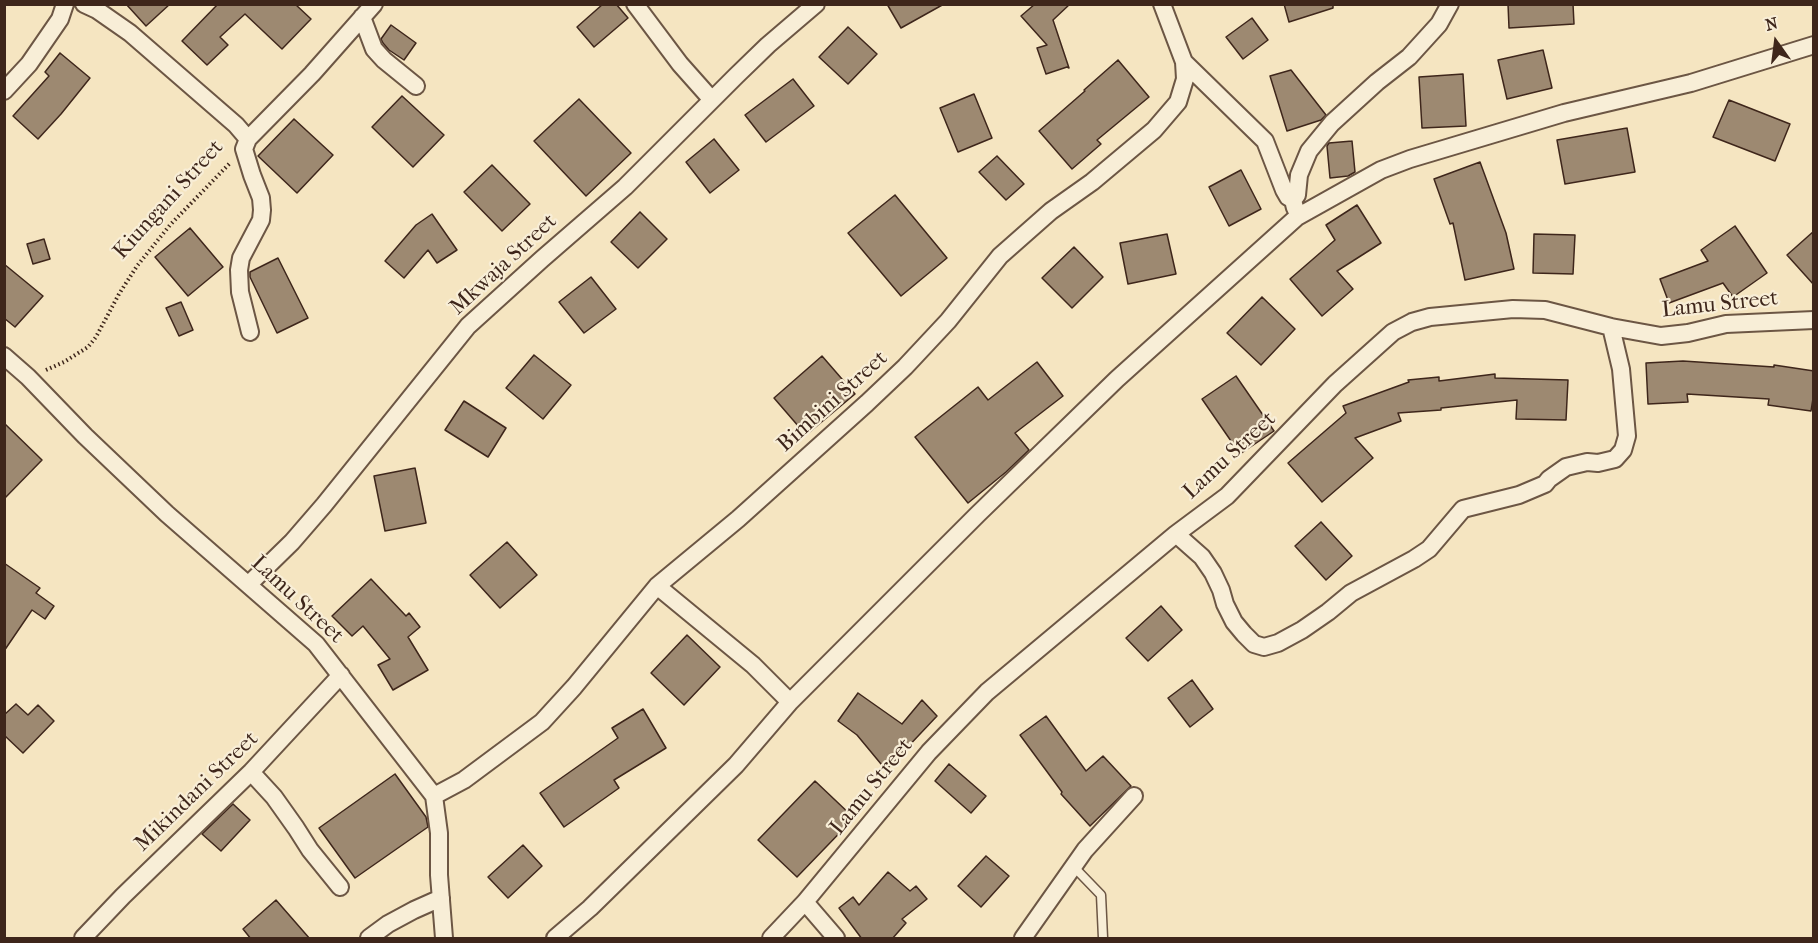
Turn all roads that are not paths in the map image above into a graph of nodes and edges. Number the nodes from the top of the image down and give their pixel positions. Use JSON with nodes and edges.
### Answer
{"nodes":[{"id":1,"x":65,"y":4,"type":"edge"},
{"id":2,"x":84,"y":4,"type":"edge"},
{"id":3,"x":374,"y":4,"type":"edge"},
{"id":4,"x":635,"y":4,"type":"edge"},
{"id":5,"x":816,"y":4,"type":"edge"},
{"id":6,"x":1162,"y":4,"type":"edge"},
{"id":7,"x":1450,"y":4,"type":"edge"},
{"id":8,"x":362,"y":17,"type":"junction"},
{"id":9,"x":1814,"y":45,"type":"edge"},
{"id":10,"x":1184,"y":62,"type":"junction"},
{"id":11,"x":416,"y":86,"type":"dead end"},
{"id":12,"x":4,"y":91,"type":"edge"},
{"id":13,"x":712,"y":100,"type":"junction"},
{"id":14,"x":246,"y":144,"type":"junction"},
{"id":15,"x":1293,"y":200,"type":"junction"},
{"id":16,"x":1297,"y":218,"type":"junction"},
{"id":17,"x":1814,"y":320,"type":"edge"},
{"id":18,"x":1611,"y":327,"type":"junction"},
{"id":19,"x":250,"y":332,"type":"dead end"},
{"id":20,"x":4,"y":356,"type":"edge"},
{"id":21,"x":1176,"y":534,"type":"junction"},
{"id":22,"x":249,"y":584,"type":"junction"},
{"id":23,"x":657,"y":586,"type":"junction"},
{"id":24,"x":341,"y":675,"type":"junction"},
{"id":25,"x":790,"y":702,"type":"junction"},
{"id":26,"x":251,"y":772,"type":"junction"},
{"id":27,"x":434,"y":796,"type":"junction"},
{"id":28,"x":1134,"y":796,"type":"dead end"},
{"id":29,"x":1073,"y":866,"type":"junction"},
{"id":30,"x":340,"y":887,"type":"dead end"},
{"id":31,"x":441,"y":898,"type":"junction"},
{"id":32,"x":805,"y":902,"type":"junction"},
{"id":33,"x":83,"y":939,"type":"edge"},
{"id":34,"x":369,"y":939,"type":"edge"},
{"id":35,"x":444,"y":939,"type":"edge"},
{"id":36,"x":555,"y":939,"type":"edge"},
{"id":37,"x":771,"y":939,"type":"edge"},
{"id":38,"x":836,"y":939,"type":"edge"},
{"id":39,"x":1023,"y":939,"type":"edge"},
{"id":40,"x":1103,"y":939,"type":"edge"}],
"edges":[{"from":1,"to":12,"type":"street"},
{"from":2,"to":14,"type":"street"},
{"from":3,"to":8,"type":"street","name":"Kiungani Street"},
{"from":4,"to":13,"type":"street"},
{"from":5,"to":13,"type":"street","name":"Mkwaja Street"},
{"from":6,"to":10,"type":"street","name":"Bimbini Street"},
{"from":7,"to":15,"type":"street"},
{"from":8,"to":11,"type":"street"},
{"from":8,"to":14,"type":"street","name":"Kiungani Street"},
{"from":9,"to":16,"type":"street"},
{"from":10,"to":15,"type":"street"},
{"from":10,"to":23,"type":"street","name":"Bimbini Street"},
{"from":13,"to":22,"type":"street","name":"Mkwaja Street"},
{"from":14,"to":19,"type":"street","name":"Kiungani Street"},
{"from":15,"to":16,"type":"street"},
{"from":16,"to":25,"type":"street"},
{"from":17,"to":18,"type":"street","name":"Lamu Street"},
{"from":18,"to":21,"type":"street","name":"Lamu Street"},
{"from":18,"to":21,"type":"street"},
{"from":20,"to":22,"type":"street","name":"Lamu Street"},
{"from":21,"to":32,"type":"street","name":"Lamu Street"},
{"from":22,"to":24,"type":"street","name":"Lamu Street"},
{"from":23,"to":25,"type":"street"},
{"from":23,"to":27,"type":"street","name":"Bimbini Street"},
{"from":24,"to":26,"type":"street","name":"Mikindani Street"},
{"from":24,"to":27,"type":"street","name":"Lamu Street"},
{"from":25,"to":36,"type":"street"},
{"from":26,"to":30,"type":"street"},
{"from":26,"to":33,"type":"street","name":"Mikindani Street"},
{"from":27,"to":31,"type":"street","name":"Lamu Street"},
{"from":28,"to":29,"type":"street"},
{"from":29,"to":39,"type":"street"},
{"from":29,"to":40,"type":"lane"},
{"from":31,"to":34,"type":"street"},
{"from":31,"to":35,"type":"street","name":"Lamu Street"},
{"from":32,"to":37,"type":"street","name":"Lamu Street"},
{"from":32,"to":38,"type":"street"}]}
